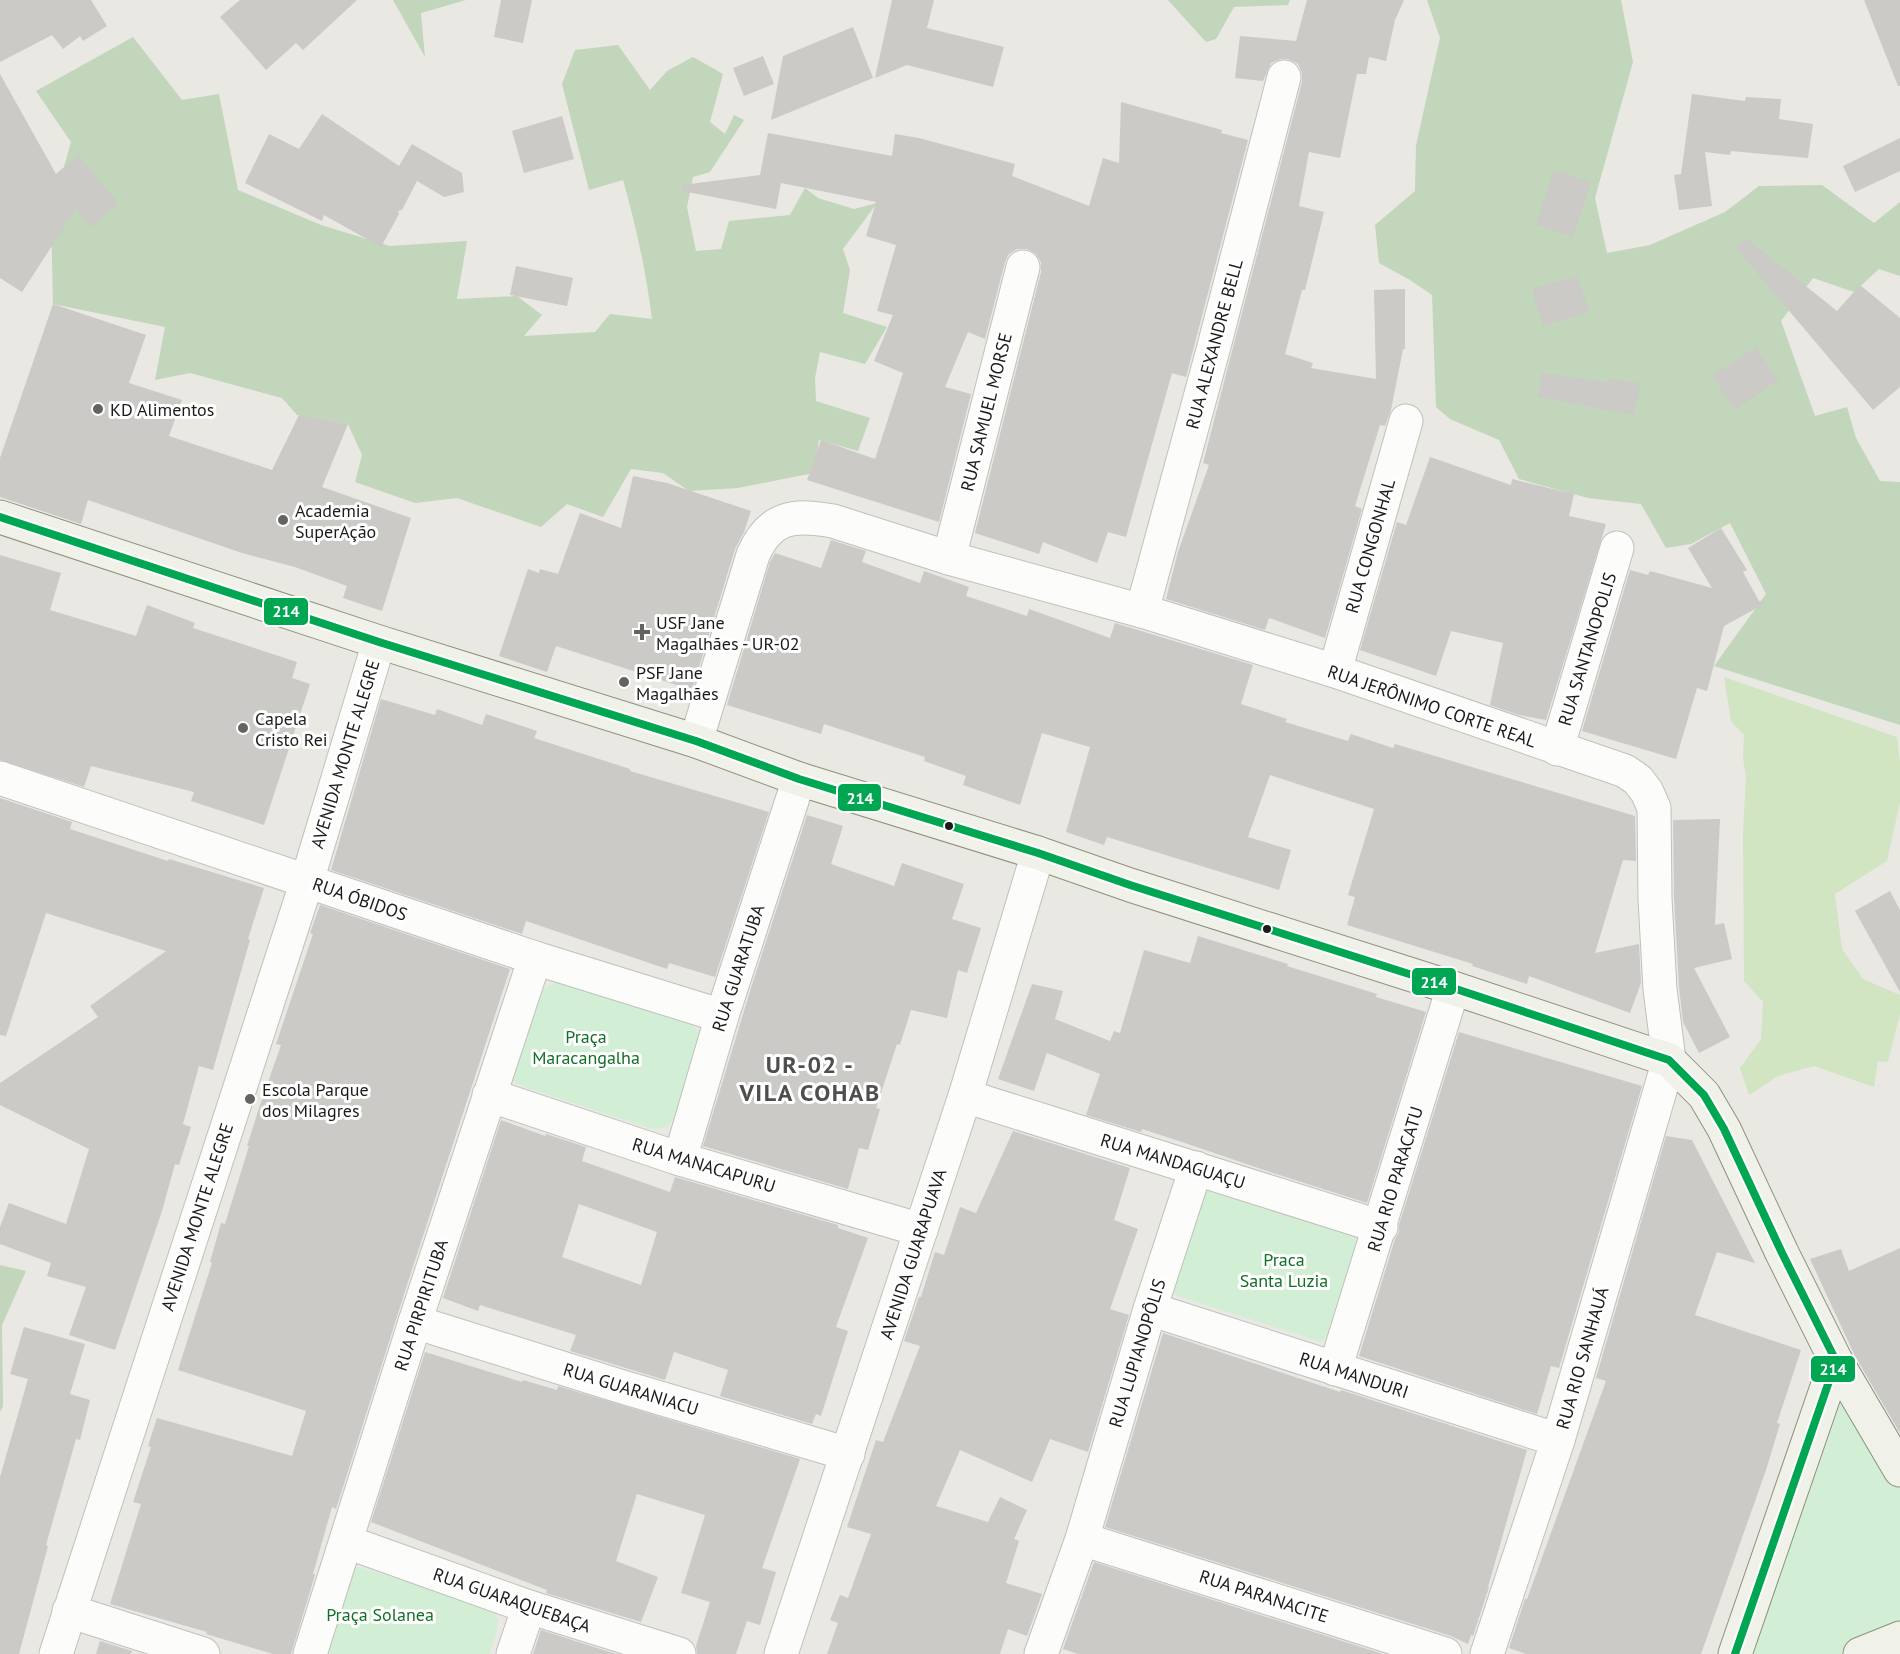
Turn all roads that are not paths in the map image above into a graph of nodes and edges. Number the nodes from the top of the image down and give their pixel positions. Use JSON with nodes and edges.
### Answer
{"nodes":[{"id":1,"x":1284,"y":77,"type":"dead end"},
{"id":2,"x":1023,"y":267,"type":"dead end"},
{"id":3,"x":1406,"y":421,"type":"dead end"},
{"id":4,"x":2,"y":523,"type":"edge"},
{"id":5,"x":1617,"y":548,"type":"dead end"},
{"id":6,"x":950,"y":558,"type":"junction"},
{"id":7,"x":1142,"y":611,"type":"junction"},
{"id":8,"x":379,"y":642,"type":"junction"},
{"id":9,"x":1335,"y":671,"type":"junction"},
{"id":10,"x":696,"y":741,"type":"junction"},
{"id":11,"x":1557,"y":749,"type":"junction"},
{"id":12,"x":0,"y":778,"type":"edge"},
{"id":13,"x":800,"y":778,"type":"junction"},
{"id":14,"x":1038,"y":853,"type":"junction"},
{"id":15,"x":307,"y":881,"type":"junction"},
{"id":16,"x":535,"y":958,"type":"junction"},
{"id":17,"x":1453,"y":988,"type":"junction"},
{"id":18,"x":722,"y":1016,"type":"junction"},
{"id":19,"x":1670,"y":1060,"type":"junction"},
{"id":20,"x":489,"y":1095,"type":"junction"},
{"id":21,"x":965,"y":1096,"type":"junction"},
{"id":22,"x":680,"y":1159,"type":"junction"},
{"id":23,"x":1196,"y":1168,"type":"junction"},
{"id":24,"x":1381,"y":1227,"type":"junction"},
{"id":25,"x":921,"y":1230,"type":"junction"},
{"id":26,"x":1150,"y":1309,"type":"junction"},
{"id":27,"x":415,"y":1322,"type":"junction"},
{"id":28,"x":1836,"y":1361,"type":"junction"},
{"id":29,"x":1335,"y":1369,"type":"junction"},
{"id":30,"x":1558,"y":1440,"type":"junction"},
{"id":31,"x":848,"y":1454,"type":"junction"},
{"id":32,"x":1900,"y":1470,"type":"edge"},
{"id":33,"x":1082,"y":1539,"type":"junction"},
{"id":34,"x":347,"y":1542,"type":"junction"},
{"id":35,"x":529,"y":1607,"type":"junction"},
{"id":36,"x":69,"y":1611,"type":"junction"},
{"id":37,"x":1900,"y":1638,"type":"edge"},
{"id":38,"x":56,"y":1654,"type":"edge"},
{"id":39,"x":203,"y":1654,"type":"edge"},
{"id":40,"x":310,"y":1654,"type":"edge"},
{"id":41,"x":513,"y":1654,"type":"edge"},
{"id":42,"x":679,"y":1654,"type":"edge"},
{"id":43,"x":782,"y":1654,"type":"edge"},
{"id":44,"x":1041,"y":1654,"type":"edge"},
{"id":45,"x":1445,"y":1654,"type":"edge"},
{"id":46,"x":1487,"y":1654,"type":"edge"},
{"id":47,"x":1736,"y":1654,"type":"edge"},
{"id":48,"x":1860,"y":1654,"type":"edge"}],
"edges":[{"from":1,"to":7,"type":"street","name":"RUA ALEXANDRE BELL"},
{"from":2,"to":6,"type":"street","name":"RUA SAMUEL MORSE"},
{"from":3,"to":9,"type":"street","name":"RUA CONGONHAL"},
{"from":4,"to":8,"type":"main road"},
{"from":5,"to":11,"type":"street","name":"RUA SANTANOPOLIS"},
{"from":6,"to":7,"type":"street","name":"RUA JERÔNIMO CORTE REAL"},
{"from":6,"to":10,"type":"street","name":"RUA JERÔNIMO CORTE REAL"},
{"from":7,"to":9,"type":"street","name":"RUA JERÔNIMO CORTE REAL"},
{"from":8,"to":10,"type":"main road"},
{"from":8,"to":15,"type":"street","name":"AVENIDA MONTE ALEGRE"},
{"from":9,"to":11,"type":"street","name":"RUA JERÔNIMO CORTE REAL"},
{"from":10,"to":13,"type":"main road"},
{"from":11,"to":19,"type":"street","name":"RUA JERÔNIMO CORTE REAL"},
{"from":12,"to":15,"type":"street","name":"RUA ÓBIDOS"},
{"from":13,"to":14,"type":"main road"},
{"from":13,"to":18,"type":"street","name":"RUA GUARATUBA"},
{"from":14,"to":17,"type":"main road"},
{"from":14,"to":21,"type":"street","name":"AVENIDA GUARAPUAVA"},
{"from":15,"to":16,"type":"street","name":"RUA ÓBIDOS"},
{"from":15,"to":36,"type":"street","name":"AVENIDA MONTE ALEGRE"},
{"from":16,"to":18,"type":"street","name":"RUA ÓBIDOS"},
{"from":16,"to":20,"type":"street","name":"RUA PIRPIRITUBA"},
{"from":17,"to":19,"type":"main road"},
{"from":17,"to":24,"type":"street","name":"RUA RIO PARACATU"},
{"from":18,"to":22,"type":"street","name":"RUA GUARATUBA"},
{"from":19,"to":28,"type":"main road"},
{"from":19,"to":30,"type":"street","name":"RUA RIO SANHAUÁ"},
{"from":20,"to":22,"type":"street","name":"RUA MANACAPURU"},
{"from":20,"to":27,"type":"street","name":"RUA PIRPIRITUBA"},
{"from":21,"to":23,"type":"street","name":"RUA MANDAGUAÇU"},
{"from":21,"to":25,"type":"street","name":"AVENIDA GUARAPUAVA"},
{"from":22,"to":25,"type":"street","name":"RUA MANACAPURU"},
{"from":23,"to":24,"type":"street","name":"RUA MANDAGUAÇU"},
{"from":23,"to":26,"type":"street","name":"RUA LUPIANOPÔLIS"},
{"from":24,"to":29,"type":"street","name":"RUA RIO PARACATU"},
{"from":25,"to":31,"type":"street","name":"AVENIDA GUARAPUAVA"},
{"from":26,"to":29,"type":"street","name":"RUA MANDURI"},
{"from":26,"to":33,"type":"street","name":"RUA LUPIANOPÔLIS"},
{"from":27,"to":31,"type":"street","name":"RUA GUARANIACU"},
{"from":27,"to":34,"type":"street","name":"RUA PIRPIRITUBA"},
{"from":28,"to":32,"type":"main road"},
{"from":28,"to":47,"type":"main road"},
{"from":29,"to":30,"type":"street","name":"RUA MANDURI"},
{"from":30,"to":46,"type":"street","name":"RUA RIO SANHAUÁ"},
{"from":31,"to":43,"type":"street","name":"AVENIDA GUARAPUAVA"},
{"from":33,"to":44,"type":"street","name":"RUA LUPIANOPÔLIS"},
{"from":33,"to":45,"type":"street","name":"RUA PARANACITE"},
{"from":34,"to":35,"type":"street","name":"RUA GUARAQUEBAÇA"},
{"from":34,"to":40,"type":"street","name":"RUA PIRPIRITUBA"},
{"from":35,"to":41,"type":"street"},
{"from":35,"to":42,"type":"street","name":"RUA GUARAQUEBAÇA"},
{"from":36,"to":38,"type":"street","name":"AVENIDA MONTE ALEGRE"},
{"from":36,"to":39,"type":"street"},
{"from":37,"to":48,"type":"main road"}]}
